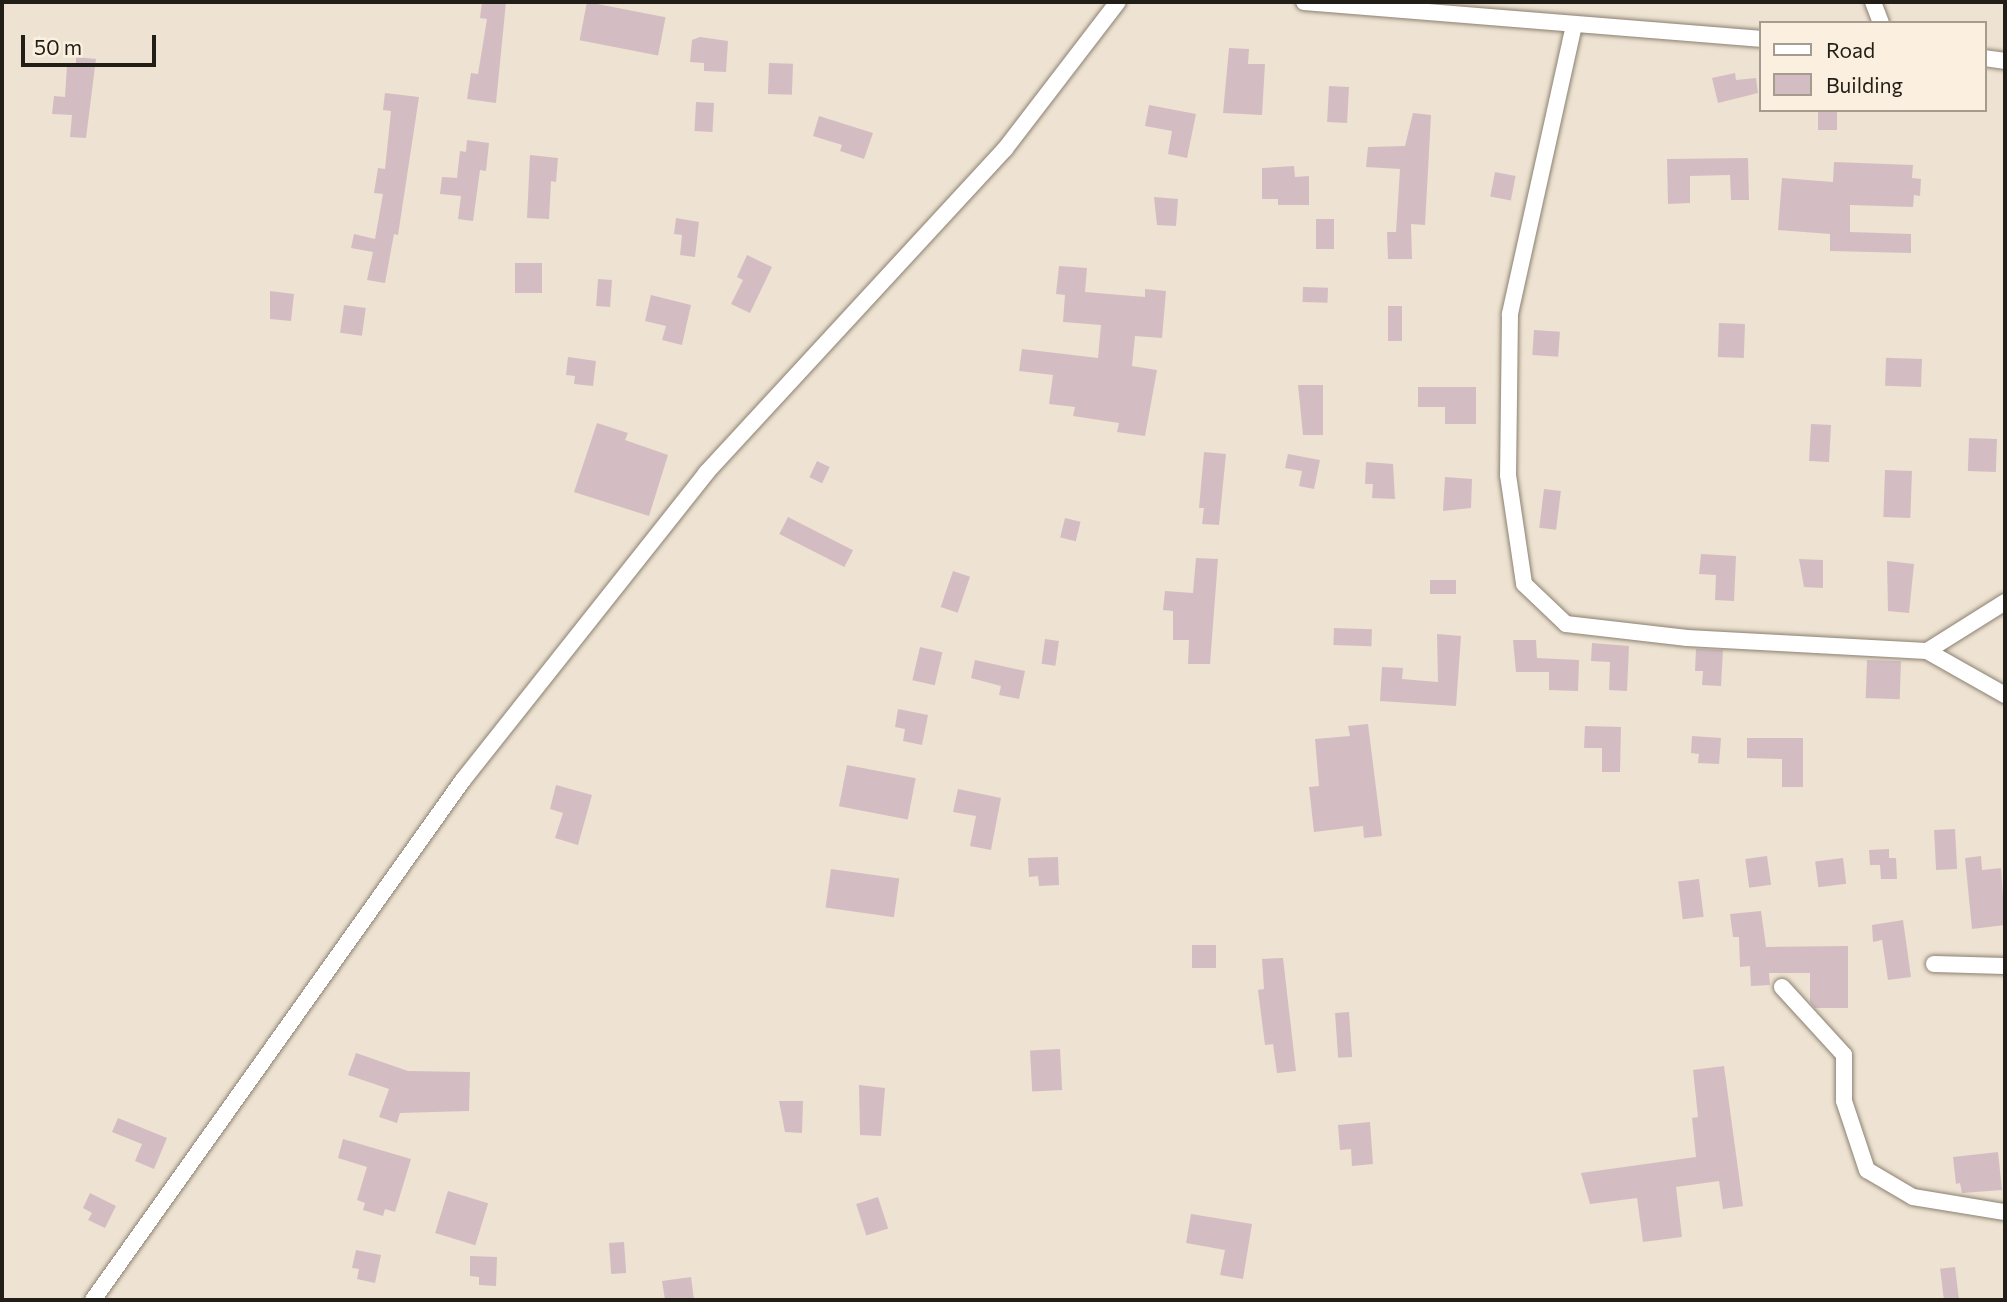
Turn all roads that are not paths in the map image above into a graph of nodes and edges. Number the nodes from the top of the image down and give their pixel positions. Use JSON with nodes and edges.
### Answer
{"nodes":[{"id":1,"x":1118,"y":2,"type":"edge"},
{"id":2,"x":1304,"y":2,"type":"edge"},
{"id":3,"x":1873,"y":2,"type":"edge"},
{"id":4,"x":1880,"y":21,"type":"edge"},
{"id":5,"x":1574,"y":25,"type":"junction"},
{"id":6,"x":1758,"y":39,"type":"edge"},
{"id":7,"x":1986,"y":58,"type":"edge"},
{"id":8,"x":2005,"y":61,"type":"edge"},
{"id":9,"x":2005,"y":603,"type":"edge"},
{"id":10,"x":1927,"y":651,"type":"junction"},
{"id":11,"x":2005,"y":695,"type":"edge"},
{"id":12,"x":1934,"y":964,"type":"dead end"},
{"id":13,"x":2005,"y":967,"type":"edge"},
{"id":14,"x":1782,"y":987,"type":"dead end"},
{"id":15,"x":2005,"y":1212,"type":"edge"},
{"id":16,"x":93,"y":1300,"type":"edge"}],
"edges":[{"from":1,"to":16,"type":"street"},
{"from":2,"to":5,"type":"street"},
{"from":3,"to":4,"type":"street"},
{"from":5,"to":6,"type":"street"},
{"from":5,"to":10,"type":"street"},
{"from":7,"to":8,"type":"street"},
{"from":9,"to":10,"type":"street"},
{"from":10,"to":11,"type":"street"},
{"from":12,"to":13,"type":"street"},
{"from":14,"to":15,"type":"street"}]}
